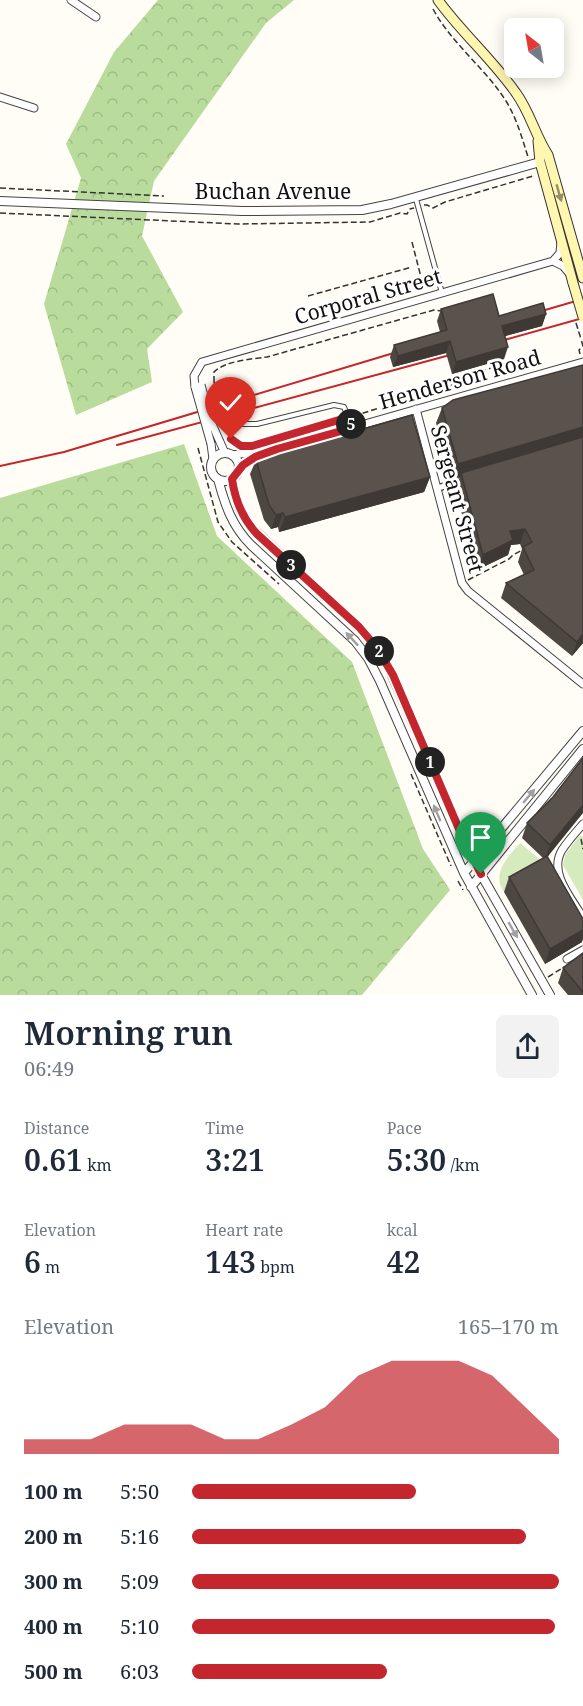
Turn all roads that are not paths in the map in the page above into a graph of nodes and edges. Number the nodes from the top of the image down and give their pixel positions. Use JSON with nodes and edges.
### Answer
{"nodes":[{"id":1,"x":71,"y":0,"type":"edge"},
{"id":2,"x":448,"y":0,"type":"edge"},
{"id":3,"x":434,"y":3,"type":"edge"},
{"id":4,"x":451,"y":14,"type":"junction"},
{"id":5,"x":96,"y":17,"type":"dead end"},
{"id":6,"x":0,"y":97,"type":"edge"},
{"id":7,"x":34,"y":108,"type":"dead end"},
{"id":8,"x":538,"y":139,"type":"junction"},
{"id":9,"x":540,"y":162,"type":"junction"},
{"id":10,"x":415,"y":197,"type":"junction"},
{"id":11,"x":0,"y":201,"type":"edge"},
{"id":12,"x":561,"y":239,"type":"junction"},
{"id":13,"x":580,"y":259,"type":"edge"},
{"id":14,"x":553,"y":261,"type":"junction"},
{"id":15,"x":583,"y":278,"type":"edge"},
{"id":16,"x":572,"y":279,"type":"junction"},
{"id":17,"x":442,"y":293,"type":"junction"},
{"id":18,"x":583,"y":317,"type":"edge"},
{"id":19,"x":583,"y":362,"type":"edge"},
{"id":20,"x":198,"y":386,"type":"junction"},
{"id":21,"x":416,"y":410,"type":"junction"},
{"id":22,"x":241,"y":424,"type":"dead end"},
{"id":23,"x":352,"y":428,"type":"junction"},
{"id":24,"x":277,"y":449,"type":"junction"},
{"id":25,"x":229,"y":454,"type":"junction"},
{"id":26,"x":213,"y":459,"type":"junction"},
{"id":27,"x":238,"y":471,"type":"junction"},
{"id":28,"x":218,"y":479,"type":"junction"},
{"id":29,"x":232,"y":479,"type":"junction"},
{"id":30,"x":465,"y":480,"type":"edge"},
{"id":31,"x":438,"y":488,"type":"junction"},
{"id":32,"x":387,"y":664,"type":"junction"},
{"id":33,"x":375,"y":670,"type":"junction"},
{"id":34,"x":583,"y":684,"type":"edge"},
{"id":35,"x":583,"y":731,"type":"edge"},
{"id":36,"x":583,"y":738,"type":"edge"},
{"id":37,"x":583,"y":749,"type":"edge"},
{"id":38,"x":565,"y":753,"type":"junction"},
{"id":39,"x":581,"y":827,"type":"edge"},
{"id":40,"x":474,"y":862,"type":"junction"},
{"id":41,"x":464,"y":873,"type":"junction"},
{"id":42,"x":481,"y":874,"type":"junction"},
{"id":43,"x":471,"y":886,"type":"junction"},
{"id":44,"x":583,"y":918,"type":"edge"},
{"id":45,"x":583,"y":950,"type":"edge"},
{"id":46,"x":567,"y":959,"type":"road end"},
{"id":47,"x":532,"y":995,"type":"edge"},
{"id":48,"x":550,"y":995,"type":"edge"}],
"edges":[{"from":1,"to":5,"type":"street"},
{"from":2,"to":4,"type":"main road"},
{"from":3,"to":4,"type":"main road"},
{"from":4,"to":8,"type":"main road"},
{"from":6,"to":7,"type":"street"},
{"from":8,"to":9,"type":"main road"},
{"from":8,"to":13,"type":"main road","one_way":true},
{"from":9,"to":10,"type":"street","name":"Buchan Avenue"},
{"from":9,"to":12,"type":"main road"},
{"from":10,"to":11,"type":"street","name":"Buchan Avenue"},
{"from":10,"to":17,"type":"lane"},
{"from":12,"to":14,"type":"street"},
{"from":12,"to":16,"type":"main road"},
{"from":13,"to":15,"type":"main road"},
{"from":14,"to":16,"type":"street"},
{"from":14,"to":17,"type":"street","name":"Corporal Street"},
{"from":16,"to":18,"type":"main road","bridge":true},
{"from":17,"to":20,"type":"street","name":"Corporal Street"},
{"from":19,"to":21,"type":"street","name":"Henderson Road"},
{"from":20,"to":25,"type":"street","bridge":true},
{"from":20,"to":26,"type":"street","bridge":true},
{"from":21,"to":23,"type":"street","name":"Henderson Road"},
{"from":21,"to":31,"type":"street","name":"Sergeant Street"},
{"from":22,"to":23,"type":"lane"},
{"from":23,"to":24,"type":"street","name":"Henderson Road"},
{"from":24,"to":25,"type":"street","name":"Henderson Road"},
{"from":24,"to":27,"type":"street","name":"Henderson Road"},
{"from":25,"to":26,"type":"street"},
{"from":25,"to":27,"type":"street"},
{"from":26,"to":28,"type":"street"},
{"from":27,"to":29,"type":"street"},
{"from":28,"to":29,"type":"street"},
{"from":33,"to":28,"type":"street","one_way":true},
{"from":29,"to":32,"type":"street"},
{"from":30,"to":31,"type":"street"},
{"from":31,"to":34,"type":"street","name":"Sergeant Street"},
{"from":32,"to":33,"type":"street"},
{"from":32,"to":40,"type":"street"},
{"from":41,"to":33,"type":"street","one_way":true},
{"from":35,"to":38,"type":"street"},
{"from":36,"to":38,"type":"street"},
{"from":37,"to":42,"type":"street"},
{"from":40,"to":38,"type":"street","one_way":true},
{"from":39,"to":44,"type":"street"},
{"from":40,"to":41,"type":"street"},
{"from":40,"to":42,"type":"street"},
{"from":41,"to":43,"type":"street"},
{"from":42,"to":43,"type":"street"},
{"from":42,"to":48,"type":"street","one_way":true},
{"from":43,"to":47,"type":"street"},
{"from":45,"to":46,"type":"street"}]}
